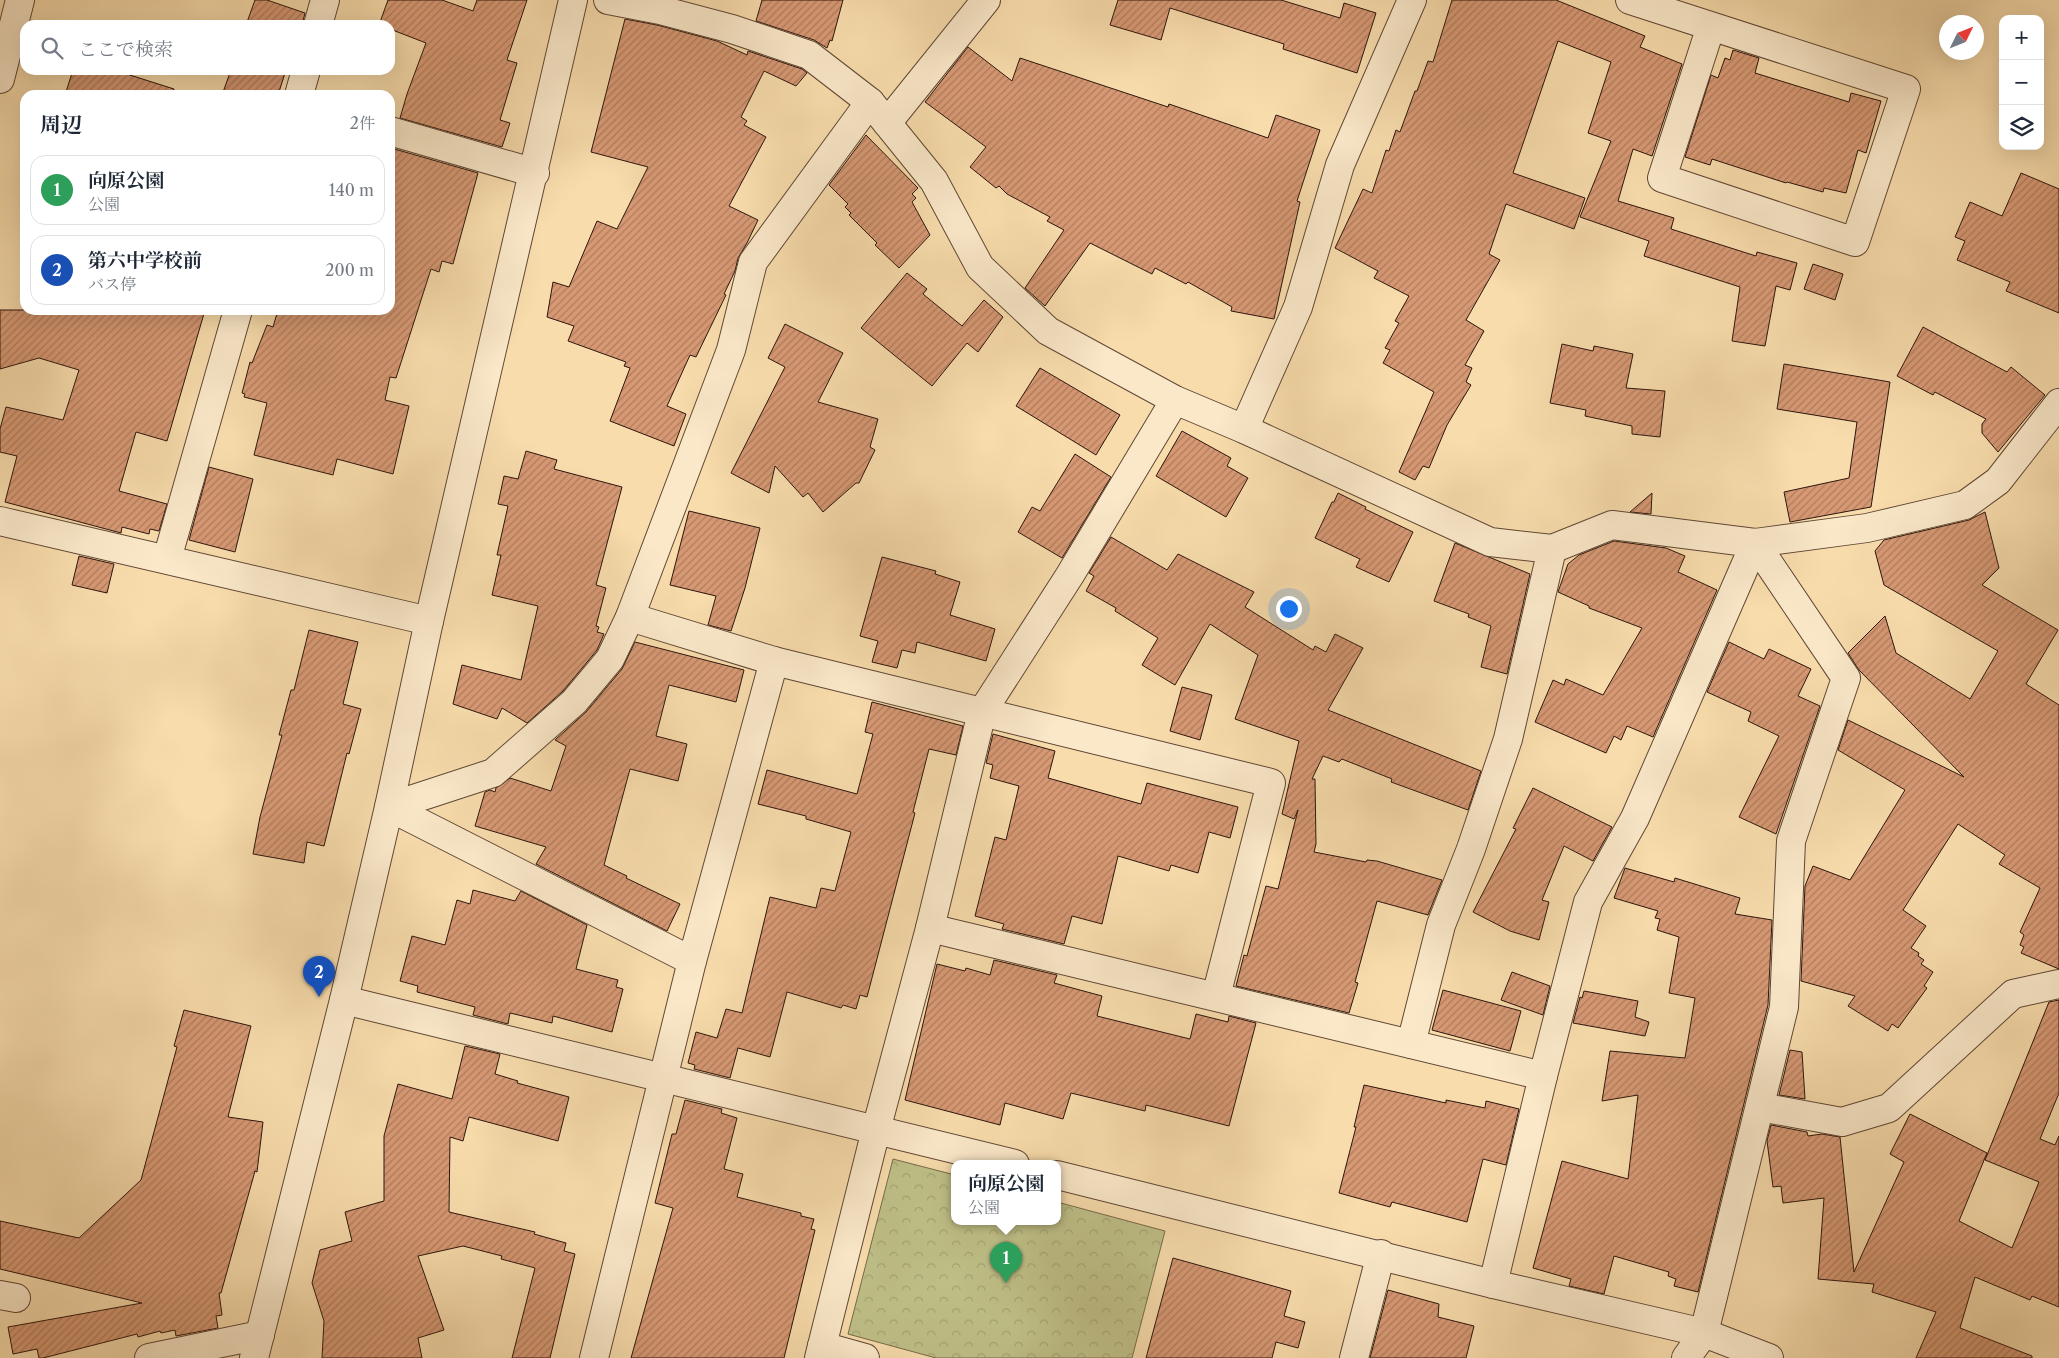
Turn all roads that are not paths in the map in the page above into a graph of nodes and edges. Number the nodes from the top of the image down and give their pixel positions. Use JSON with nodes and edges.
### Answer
{"nodes":[{"id":1,"x":20,"y":0,"type":"edge"},
{"id":2,"x":325,"y":0,"type":"edge"},
{"id":3,"x":573,"y":0,"type":"edge"},
{"id":4,"x":608,"y":0,"type":"edge"},
{"id":5,"x":986,"y":0,"type":"edge"},
{"id":6,"x":1412,"y":0,"type":"edge"},
{"id":7,"x":1630,"y":0,"type":"edge"},
{"id":8,"x":319,"y":20,"type":"edge"},
{"id":9,"x":1710,"y":26,"type":"junction"},
{"id":10,"x":305,"y":75,"type":"edge"},
{"id":11,"x":0,"y":79,"type":"edge"},
{"id":12,"x":300,"y":90,"type":"edge"},
{"id":13,"x":870,"y":102,"type":"junction"},
{"id":14,"x":887,"y":123,"type":"junction"},
{"id":15,"x":395,"y":132,"type":"edge"},
{"id":16,"x":535,"y":173,"type":"junction"},
{"id":17,"x":237,"y":315,"type":"edge"},
{"id":18,"x":1175,"y":400,"type":"junction"},
{"id":19,"x":2059,"y":402,"type":"edge"},
{"id":20,"x":1244,"y":429,"type":"junction"},
{"id":21,"x":0,"y":521,"type":"edge"},
{"id":22,"x":1755,"y":543,"type":"junction"},
{"id":23,"x":1552,"y":549,"type":"junction"},
{"id":24,"x":167,"y":559,"type":"junction"},
{"id":25,"x":630,"y":617,"type":"junction"},
{"id":26,"x":429,"y":621,"type":"junction"},
{"id":27,"x":774,"y":661,"type":"junction"},
{"id":28,"x":982,"y":712,"type":"junction"},
{"id":29,"x":389,"y":806,"type":"junction"},
{"id":30,"x":930,"y":928,"type":"junction"},
{"id":31,"x":692,"y":961,"type":"junction"},
{"id":32,"x":2059,"y":984,"type":"edge"},
{"id":33,"x":1216,"y":996,"type":"junction"},
{"id":34,"x":344,"y":1000,"type":"junction"},
{"id":35,"x":1411,"y":1044,"type":"junction"},
{"id":36,"x":1543,"y":1076,"type":"junction"},
{"id":37,"x":664,"y":1078,"type":"junction"},
{"id":38,"x":1760,"y":1107,"type":"junction"},
{"id":39,"x":876,"y":1130,"type":"junction"},
{"id":40,"x":999,"y":1160,"type":"edge"},
{"id":41,"x":1061,"y":1176,"type":"edge"},
{"id":42,"x":1381,"y":1254,"type":"junction"},
{"id":43,"x":1493,"y":1284,"type":"junction"},
{"id":44,"x":1704,"y":1332,"type":"junction"},
{"id":45,"x":257,"y":1346,"type":"edge"},
{"id":46,"x":820,"y":1352,"type":"edge"},
{"id":47,"x":149,"y":1358,"type":"edge"},
{"id":48,"x":594,"y":1358,"type":"edge"},
{"id":49,"x":865,"y":1358,"type":"edge"},
{"id":50,"x":1354,"y":1358,"type":"edge"},
{"id":51,"x":1686,"y":1358,"type":"edge"},
{"id":52,"x":1769,"y":1358,"type":"edge"}],
"edges":[{"from":1,"to":11,"type":"street"},
{"from":2,"to":8,"type":"street"},
{"from":3,"to":16,"type":"street"},
{"from":4,"to":13,"type":"street"},
{"from":5,"to":14,"type":"street"},
{"from":6,"to":20,"type":"street"},
{"from":7,"to":9,"type":"street"},
{"from":9,"to":9,"type":"street"},
{"from":10,"to":12,"type":"street"},
{"from":13,"to":14,"type":"street"},
{"from":13,"to":25,"type":"street"},
{"from":14,"to":18,"type":"street"},
{"from":15,"to":16,"type":"street"},
{"from":16,"to":26,"type":"street"},
{"from":17,"to":24,"type":"street"},
{"from":18,"to":20,"type":"street"},
{"from":18,"to":28,"type":"street"},
{"from":19,"to":22,"type":"street"},
{"from":20,"to":23,"type":"street"},
{"from":21,"to":24,"type":"street"},
{"from":22,"to":23,"type":"street"},
{"from":22,"to":36,"type":"street"},
{"from":22,"to":38,"type":"street"},
{"from":23,"to":35,"type":"street"},
{"from":24,"to":26,"type":"street"},
{"from":25,"to":27,"type":"street"},
{"from":25,"to":29,"type":"street"},
{"from":26,"to":29,"type":"street"},
{"from":27,"to":28,"type":"street"},
{"from":27,"to":31,"type":"street"},
{"from":28,"to":30,"type":"street"},
{"from":28,"to":33,"type":"street"},
{"from":29,"to":31,"type":"street"},
{"from":29,"to":34,"type":"street"},
{"from":30,"to":33,"type":"street"},
{"from":30,"to":39,"type":"street"},
{"from":31,"to":37,"type":"street"},
{"from":32,"to":38,"type":"street"},
{"from":33,"to":35,"type":"street"},
{"from":34,"to":37,"type":"street"},
{"from":34,"to":45,"type":"street"},
{"from":35,"to":36,"type":"street"},
{"from":36,"to":43,"type":"street"},
{"from":37,"to":39,"type":"street"},
{"from":37,"to":48,"type":"street"},
{"from":38,"to":44,"type":"street"},
{"from":39,"to":40,"type":"street"},
{"from":39,"to":46,"type":"street"},
{"from":41,"to":42,"type":"street"},
{"from":42,"to":43,"type":"street"},
{"from":42,"to":50,"type":"street"},
{"from":43,"to":44,"type":"street"},
{"from":44,"to":51,"type":"street"},
{"from":44,"to":52,"type":"street"},
{"from":45,"to":47,"type":"street"},
{"from":46,"to":49,"type":"street"}]}
